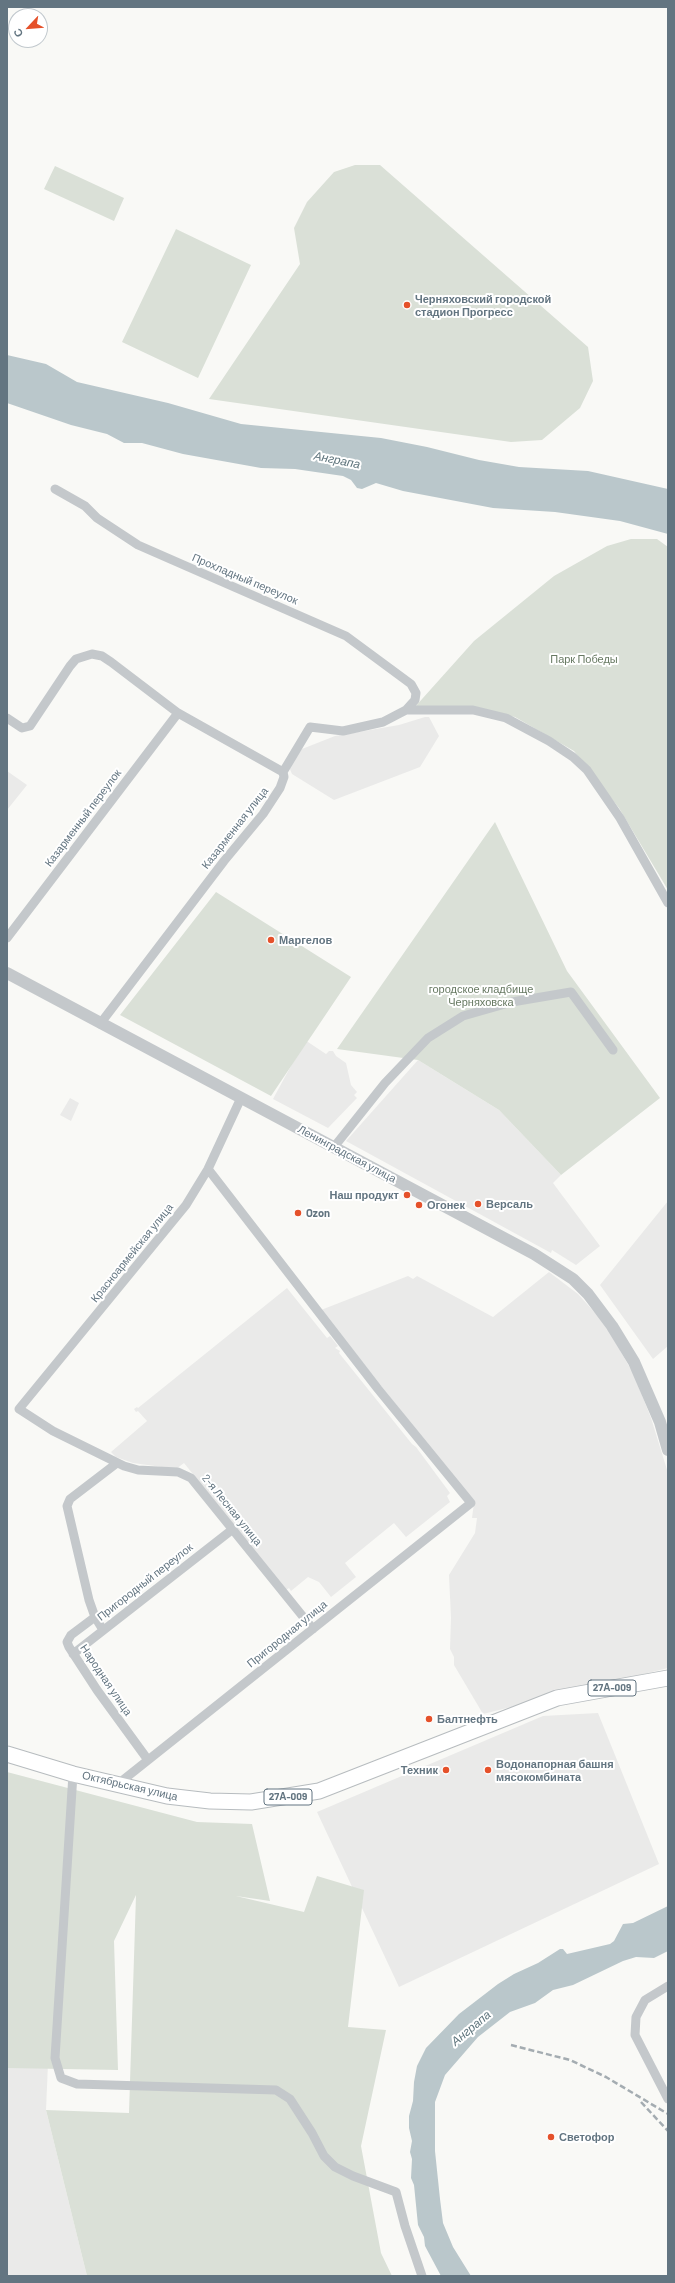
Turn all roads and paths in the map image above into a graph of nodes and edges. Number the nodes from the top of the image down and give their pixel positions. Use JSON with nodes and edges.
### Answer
{"nodes":[{"id":1,"x":55,"y":489,"type":"dead end"},
{"id":2,"x":406,"y":710,"type":"junction"},
{"id":3,"x":178,"y":713,"type":"junction"},
{"id":4,"x":7,"y":718,"type":"edge"},
{"id":5,"x":283,"y":772,"type":"junction"},
{"id":6,"x":668,"y":903,"type":"edge"},
{"id":7,"x":7,"y":938,"type":"edge"},
{"id":8,"x":7,"y":973,"type":"edge"},
{"id":9,"x":100,"y":1024,"type":"junction"},
{"id":10,"x":613,"y":1050,"type":"dead end"},
{"id":11,"x":241,"y":1098,"type":"junction"},
{"id":12,"x":334,"y":1147,"type":"junction"},
{"id":13,"x":208,"y":1169,"type":"junction"},
{"id":14,"x":19,"y":1409,"type":"joint"},
{"id":15,"x":668,"y":1450,"type":"edge"},
{"id":16,"x":117,"y":1463,"type":"junction"},
{"id":17,"x":233,"y":1529,"type":"junction"},
{"id":18,"x":95,"y":1617,"type":"junction"},
{"id":19,"x":313,"y":1629,"type":"junction"},
{"id":20,"x":103,"y":1630,"type":"junction"},
{"id":21,"x":73,"y":1654,"type":"junction"},
{"id":22,"x":668,"y":1678,"type":"edge"},
{"id":23,"x":7,"y":1754,"type":"edge"},
{"id":24,"x":148,"y":1760,"type":"junction"},
{"id":25,"x":73,"y":1774,"type":"junction"},
{"id":26,"x":118,"y":1784,"type":"junction"},
{"id":27,"x":668,"y":1986,"type":"edge"},
{"id":28,"x":668,"y":2099,"type":"edge"},
{"id":29,"x":422,"y":2276,"type":"edge"}],
"edges":[{"from":1,"to":2,"type":"street","name":"Прохладный переулок"},
{"from":2,"to":5,"type":"street","name":"Казарменная улица"},
{"from":2,"to":6,"type":"street"},
{"from":3,"to":4,"type":"street"},
{"from":3,"to":5,"type":"street"},
{"from":3,"to":7,"type":"street","name":"Казарменный переулок"},
{"from":5,"to":9,"type":"street","name":"Казарменная улица"},
{"from":8,"to":9,"type":"street","name":"Ленинградская улица"},
{"from":9,"to":11,"type":"street","name":"Ленинградская улица"},
{"from":10,"to":12,"type":"street"},
{"from":11,"to":12,"type":"street","name":"Ленинградская улица"},
{"from":11,"to":13,"type":"street","name":"Красноармейская улица"},
{"from":12,"to":15,"type":"street","name":"Ленинградская улица"},
{"from":13,"to":14,"type":"street","name":"Красноармейская улица"},
{"from":13,"to":19,"type":"street","name":"Пригородная улица"},
{"from":14,"to":16,"type":"street","name":"2-я Лесная улица"},
{"from":16,"to":17,"type":"street","name":"2-я Лесная улица"},
{"from":16,"to":18,"type":"street"},
{"from":17,"to":19,"type":"street","name":"2-я Лесная улица"},
{"from":17,"to":20,"type":"street","name":"Пригородный переулок"},
{"from":18,"to":20,"type":"street"},
{"from":18,"to":21,"type":"street","name":"Народная улица"},
{"from":19,"to":24,"type":"street","name":"Пригородная улица"},
{"from":20,"to":21,"type":"street","name":"Пригородный переулок"},
{"from":21,"to":24,"type":"street","name":"Народная улица"},
{"from":22,"to":26,"type":"main road","name":"Октябрьская улица","number":"27А-009"},
{"from":23,"to":25,"type":"main road","name":"Октябрьская улица","number":"27А-009"},
{"from":24,"to":26,"type":"street","name":"Пригородная улица"},
{"from":25,"to":26,"type":"main road","name":"Октябрьская улица","number":"27А-009"},
{"from":25,"to":29,"type":"street"},
{"from":27,"to":28,"type":"street"}]}
